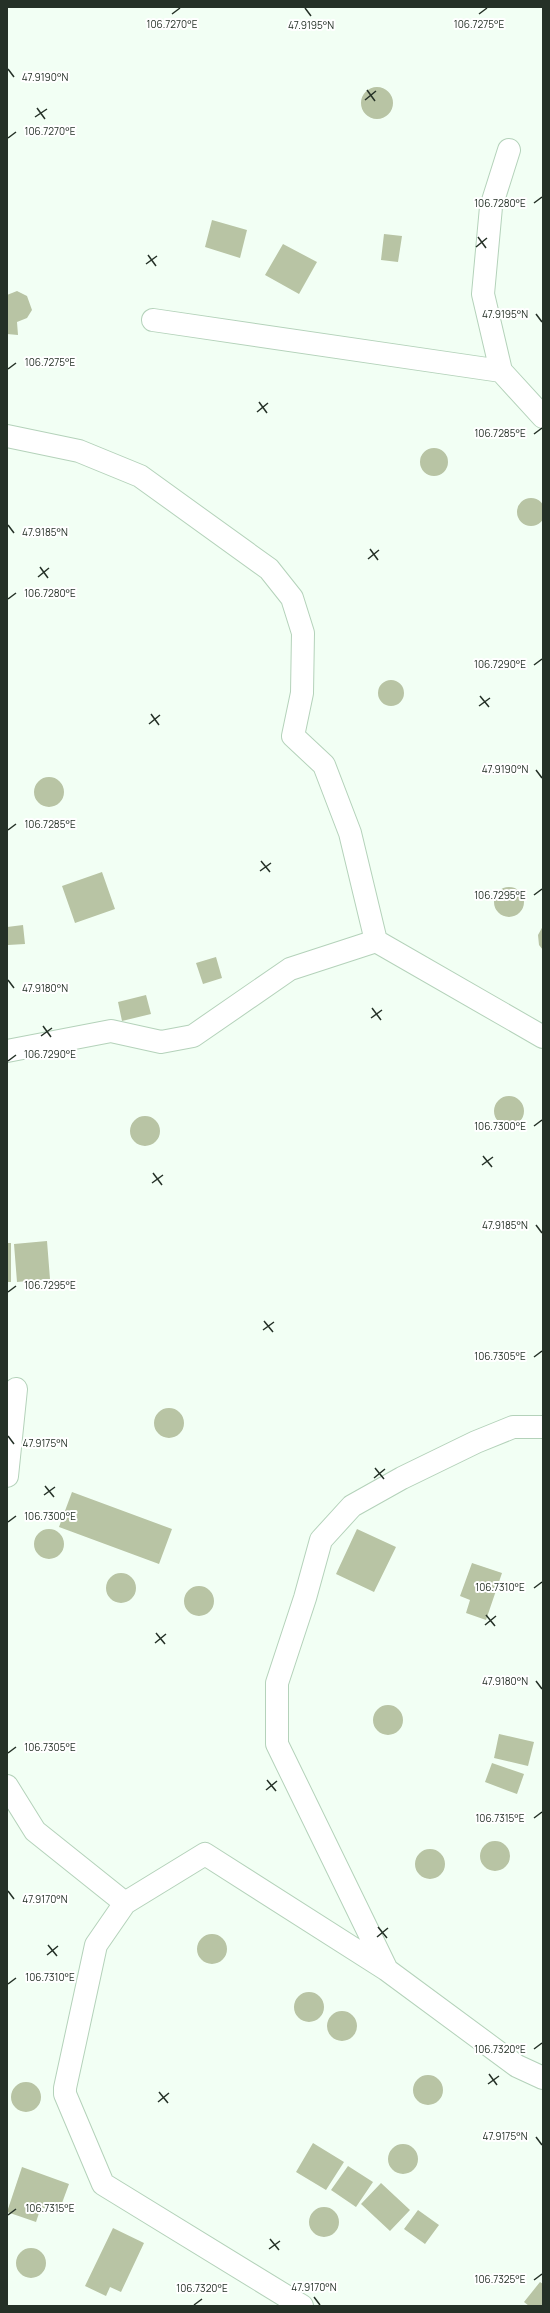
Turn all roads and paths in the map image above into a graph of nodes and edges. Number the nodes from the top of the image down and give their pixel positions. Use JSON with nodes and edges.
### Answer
{"nodes":[{"id":1,"x":509,"y":150,"type":"dead end"},
{"id":2,"x":153,"y":320,"type":"dead end"},
{"id":3,"x":501,"y":371,"type":"junction"},
{"id":4,"x":543,"y":417,"type":"edge"},
{"id":5,"x":7,"y":436,"type":"edge"},
{"id":6,"x":376,"y":941,"type":"junction"},
{"id":7,"x":543,"y":1037,"type":"edge"},
{"id":8,"x":7,"y":1051,"type":"edge"},
{"id":9,"x":16,"y":1389,"type":"dead end"},
{"id":10,"x":543,"y":1427,"type":"edge"},
{"id":11,"x":7,"y":1476,"type":"edge"},
{"id":12,"x":7,"y":1786,"type":"edge"},
{"id":13,"x":125,"y":1903,"type":"junction"},
{"id":14,"x":387,"y":1970,"type":"junction"},
{"id":15,"x":543,"y":2078,"type":"edge"},
{"id":16,"x":302,"y":2306,"type":"edge"}],
"edges":[{"from":1,"to":3,"type":"street"},
{"from":2,"to":3,"type":"street"},
{"from":3,"to":4,"type":"street"},
{"from":5,"to":6,"type":"street"},
{"from":6,"to":7,"type":"street"},
{"from":6,"to":8,"type":"street"},
{"from":9,"to":11,"type":"street"},
{"from":10,"to":14,"type":"street"},
{"from":12,"to":13,"type":"street"},
{"from":13,"to":14,"type":"street"},
{"from":13,"to":16,"type":"street"},
{"from":14,"to":15,"type":"street"}]}
